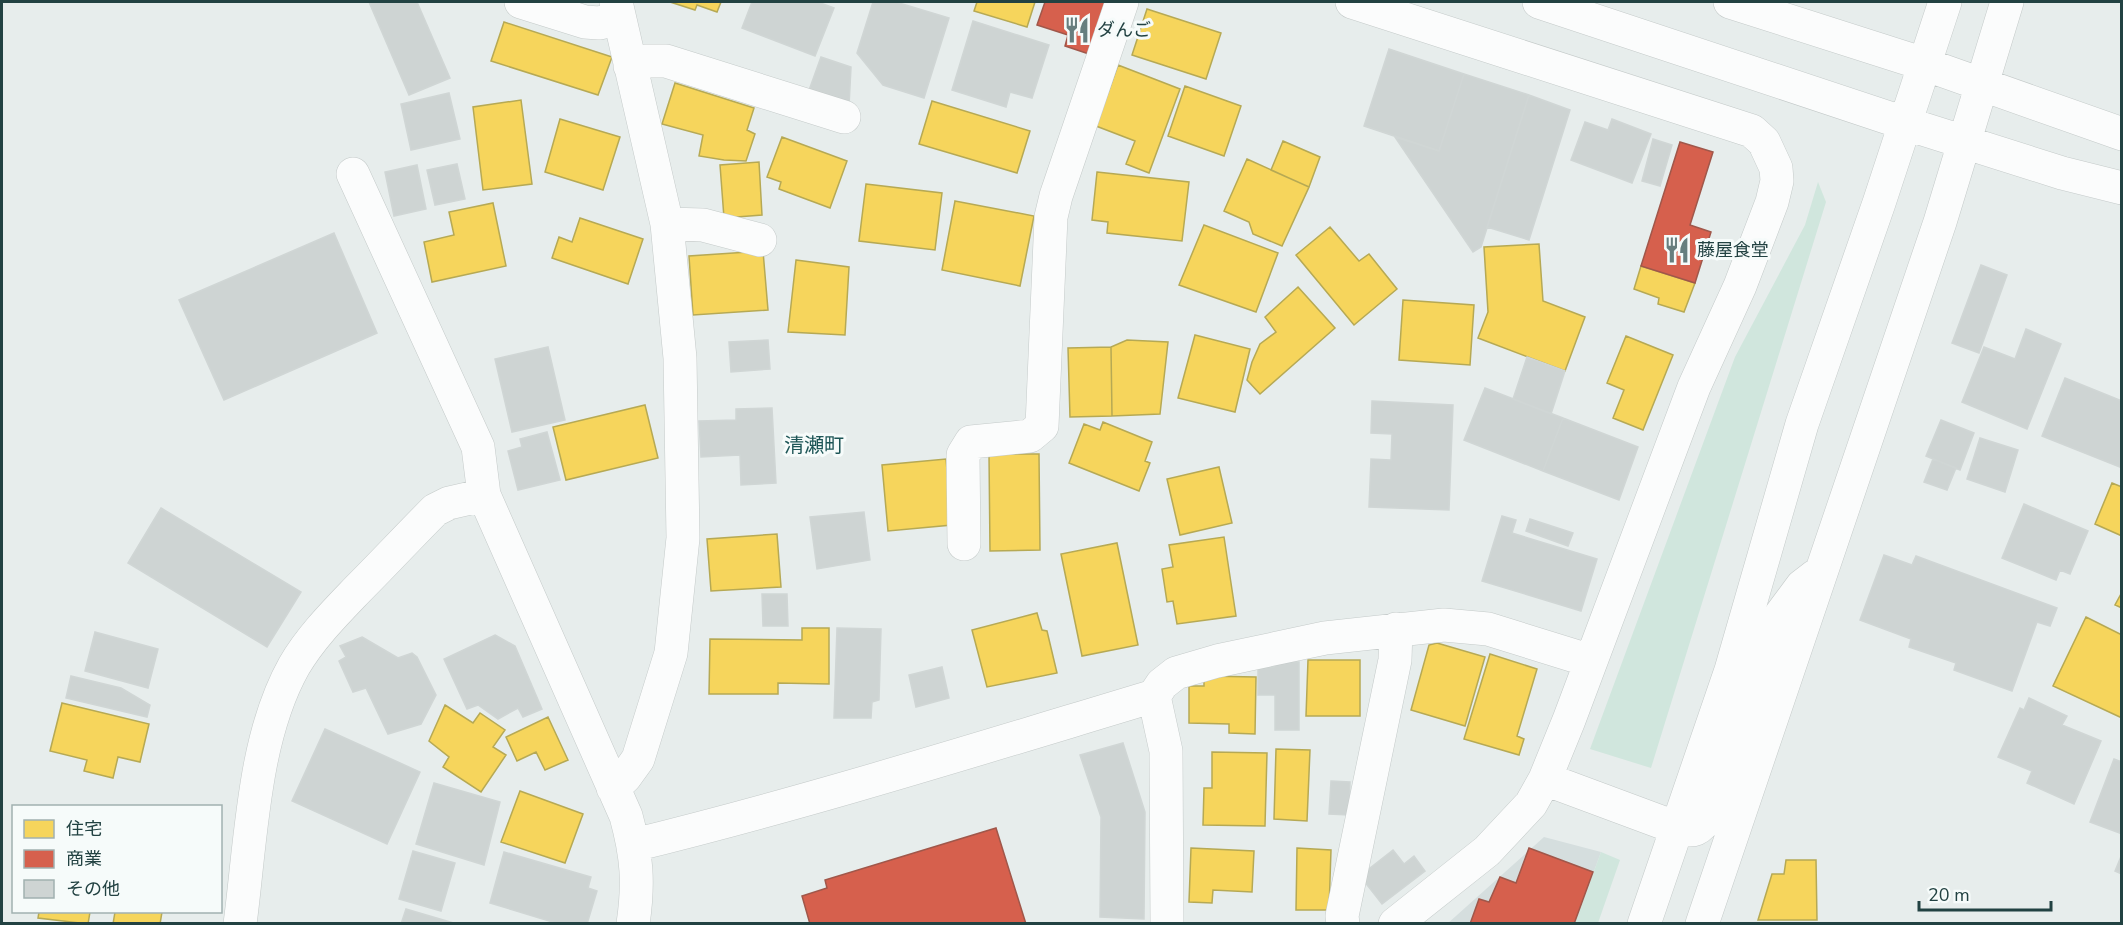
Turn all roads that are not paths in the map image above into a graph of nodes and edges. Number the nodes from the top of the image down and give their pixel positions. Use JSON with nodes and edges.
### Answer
{"nodes":[{"id":1,"x":521,"y":2,"type":"edge"},
{"id":2,"x":1122,"y":2,"type":"edge"},
{"id":3,"x":1352,"y":2,"type":"edge"},
{"id":4,"x":1539,"y":2,"type":"edge"},
{"id":5,"x":1730,"y":2,"type":"edge"},
{"id":6,"x":1945,"y":2,"type":"edge"},
{"id":7,"x":2007,"y":2,"type":"edge"},
{"id":8,"x":617,"y":10,"type":"edge"},
{"id":9,"x":1924,"y":64,"type":"junction"},
{"id":10,"x":630,"y":66,"type":"junction"},
{"id":11,"x":1982,"y":85,"type":"junction"},
{"id":12,"x":843,"y":117,"type":"dead end"},
{"id":13,"x":1904,"y":123,"type":"junction"},
{"id":14,"x":2121,"y":134,"type":"edge"},
{"id":15,"x":1965,"y":141,"type":"junction"},
{"id":16,"x":353,"y":174,"type":"dead end"},
{"id":17,"x":2121,"y":188,"type":"edge"},
{"id":18,"x":667,"y":224,"type":"junction"},
{"id":19,"x":760,"y":240,"type":"dead end"},
{"id":20,"x":484,"y":495,"type":"junction"},
{"id":21,"x":964,"y":544,"type":"dead end"},
{"id":22,"x":1822,"y":570,"type":"junction"},
{"id":23,"x":1396,"y":629,"type":"junction"},
{"id":24,"x":1591,"y":661,"type":"junction"},
{"id":25,"x":1154,"y":696,"type":"junction"},
{"id":26,"x":1545,"y":778,"type":"junction"},
{"id":27,"x":613,"y":788,"type":"junction"},
{"id":28,"x":1677,"y":828,"type":"junction"},
{"id":29,"x":634,"y":845,"type":"junction"},
{"id":30,"x":240,"y":924,"type":"edge"},
{"id":31,"x":633,"y":924,"type":"edge"},
{"id":32,"x":1167,"y":924,"type":"edge"},
{"id":33,"x":1343,"y":924,"type":"edge"},
{"id":34,"x":1395,"y":924,"type":"edge"},
{"id":35,"x":1644,"y":924,"type":"edge"},
{"id":36,"x":1702,"y":924,"type":"edge"}],
"edges":[{"from":1,"to":8,"type":"street"},
{"from":2,"to":21,"type":"street"},
{"from":3,"to":24,"type":"street"},
{"from":4,"to":13,"type":"street"},
{"from":5,"to":9,"type":"street"},
{"from":6,"to":9,"type":"street"},
{"from":7,"to":11,"type":"street"},
{"from":8,"to":10,"type":"street"},
{"from":9,"to":11,"type":"street"},
{"from":9,"to":13,"type":"street"},
{"from":10,"to":12,"type":"street"},
{"from":10,"to":18,"type":"street"},
{"from":11,"to":14,"type":"street"},
{"from":11,"to":15,"type":"street"},
{"from":13,"to":15,"type":"street"},
{"from":13,"to":28,"type":"street"},
{"from":15,"to":17,"type":"street"},
{"from":15,"to":22,"type":"street"},
{"from":16,"to":20,"type":"street"},
{"from":18,"to":19,"type":"street"},
{"from":18,"to":27,"type":"street"},
{"from":20,"to":27,"type":"street"},
{"from":20,"to":30,"type":"street"},
{"from":22,"to":28,"type":"street"},
{"from":22,"to":36,"type":"street"},
{"from":23,"to":24,"type":"street"},
{"from":23,"to":25,"type":"street"},
{"from":23,"to":33,"type":"street"},
{"from":24,"to":26,"type":"street"},
{"from":25,"to":29,"type":"street"},
{"from":25,"to":32,"type":"street"},
{"from":26,"to":28,"type":"street"},
{"from":26,"to":34,"type":"street"},
{"from":27,"to":29,"type":"street"},
{"from":28,"to":35,"type":"street"},
{"from":29,"to":31,"type":"street"}]}
